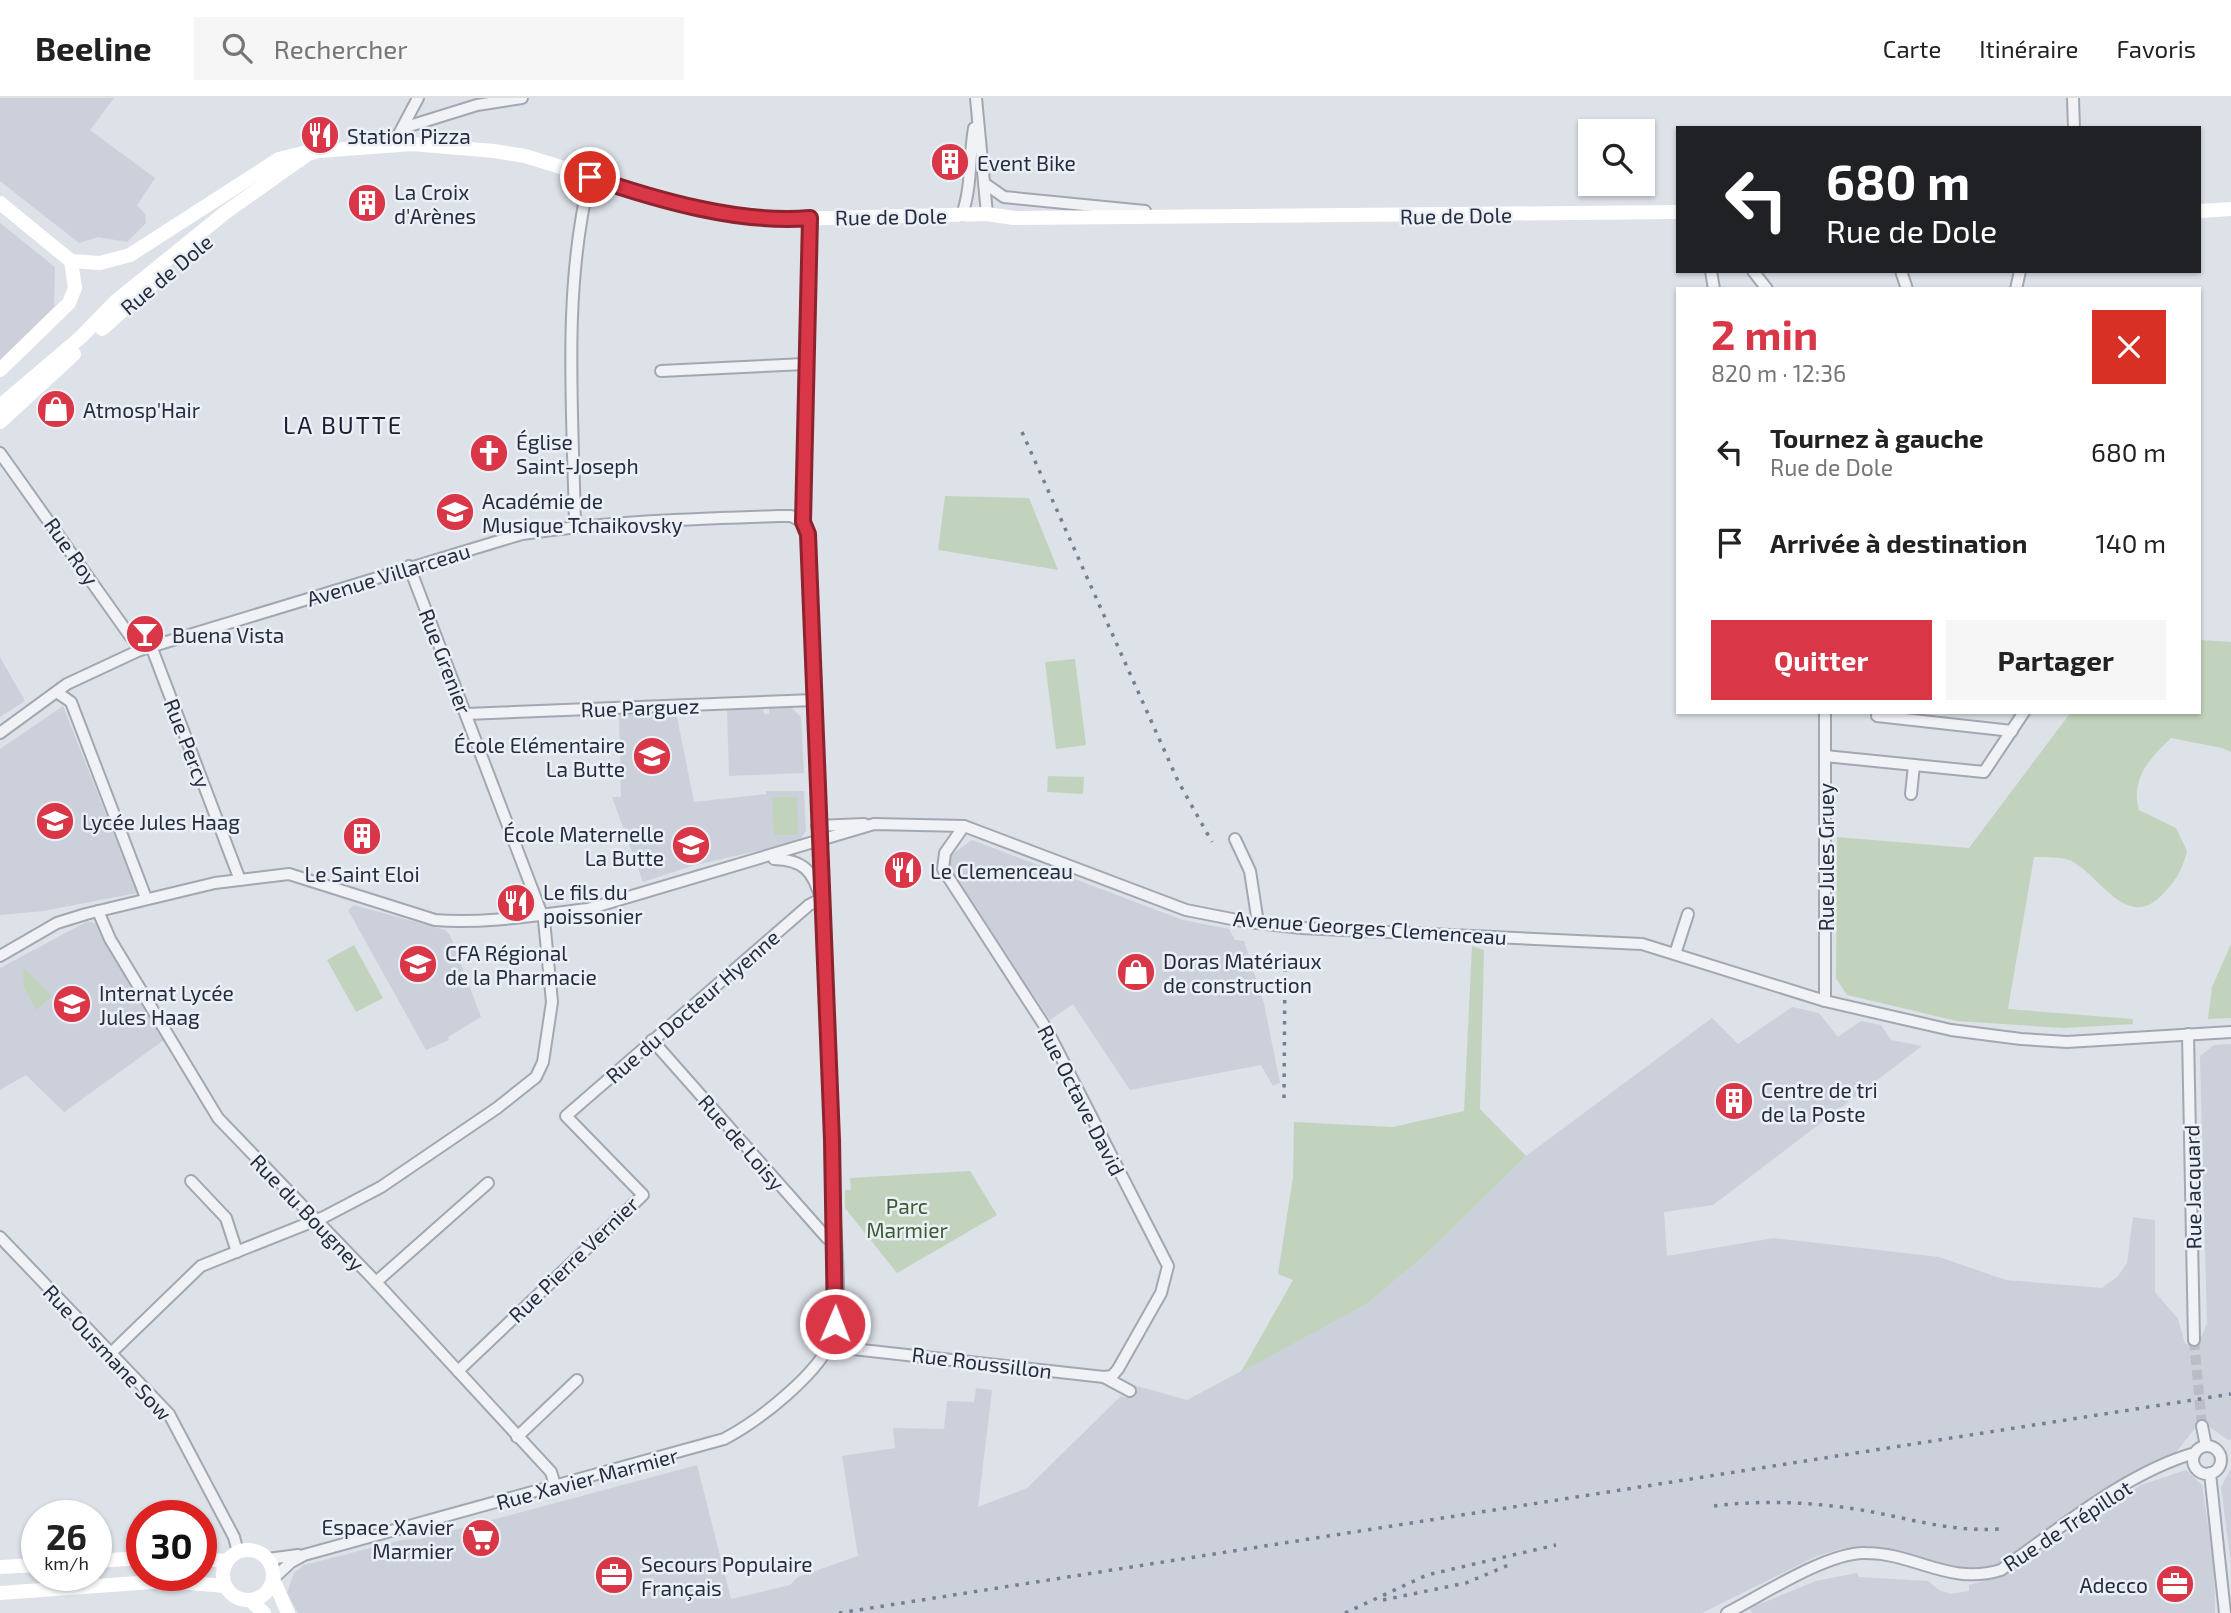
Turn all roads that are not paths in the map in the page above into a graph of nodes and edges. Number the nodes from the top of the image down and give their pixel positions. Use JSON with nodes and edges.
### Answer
{"nodes":[{"id":1,"x":418,"y":98,"type":"edge"},
{"id":2,"x":523,"y":98,"type":"edge"},
{"id":3,"x":976,"y":98,"type":"edge"},
{"id":4,"x":2073,"y":98,"type":"edge"},
{"id":5,"x":976,"y":115,"type":"junction"},
{"id":6,"x":2074,"y":126,"type":"edge"},
{"id":7,"x":402,"y":128,"type":"junction"},
{"id":8,"x":393,"y":145,"type":"junction"},
{"id":9,"x":347,"y":149,"type":"junction"},
{"id":10,"x":308,"y":154,"type":"junction"},
{"id":11,"x":590,"y":177,"type":"junction"},
{"id":12,"x":984,"y":183,"type":"junction"},
{"id":13,"x":0,"y":203,"type":"edge"},
{"id":14,"x":2231,"y":209,"type":"edge"},
{"id":15,"x":2201,"y":211,"type":"edge"},
{"id":16,"x":1676,"y":212,"type":"edge"},
{"id":17,"x":988,"y":214,"type":"junction"},
{"id":18,"x":962,"y":215,"type":"junction"},
{"id":19,"x":1193,"y":217,"type":"junction"},
{"id":20,"x":810,"y":218,"type":"junction"},
{"id":21,"x":71,"y":261,"type":"junction"},
{"id":22,"x":1754,"y":273,"type":"edge"},
{"id":23,"x":1765,"y":287,"type":"edge"},
{"id":24,"x":805,"y":364,"type":"junction"},
{"id":25,"x":0,"y":370,"type":"edge"},
{"id":26,"x":661,"y":371,"type":"dead end"},
{"id":27,"x":0,"y":406,"type":"edge"},
{"id":28,"x":0,"y":422,"type":"edge"},
{"id":29,"x":0,"y":453,"type":"edge"},
{"id":30,"x":803,"y":522,"type":"junction"},
{"id":31,"x":575,"y":526,"type":"junction"},
{"id":32,"x":409,"y":566,"type":"junction"},
{"id":33,"x":146,"y":648,"type":"junction"},
{"id":34,"x":58,"y":692,"type":"junction"},
{"id":35,"x":814,"y":701,"type":"junction"},
{"id":36,"x":466,"y":714,"type":"junction"},
{"id":37,"x":1825,"y":714,"type":"edge"},
{"id":38,"x":2023,"y":714,"type":"edge"},
{"id":39,"x":1877,"y":716,"type":"dead end"},
{"id":40,"x":2012,"y":731,"type":"junction"},
{"id":41,"x":0,"y":733,"type":"edge"},
{"id":42,"x":1825,"y":756,"type":"junction"},
{"id":43,"x":1914,"y":765,"type":"junction"},
{"id":44,"x":1911,"y":794,"type":"dead end"},
{"id":45,"x":874,"y":824,"type":"junction"},
{"id":46,"x":817,"y":826,"type":"junction"},
{"id":47,"x":964,"y":826,"type":"junction"},
{"id":48,"x":1235,"y":839,"type":"dead end"},
{"id":49,"x":818,"y":843,"type":"junction"},
{"id":50,"x":764,"y":859,"type":"junction"},
{"id":51,"x":240,"y":880,"type":"junction"},
{"id":52,"x":146,"y":898,"type":"junction"},
{"id":53,"x":821,"y":899,"type":"junction"},
{"id":54,"x":98,"y":911,"type":"junction"},
{"id":55,"x":1688,"y":914,"type":"dead end"},
{"id":56,"x":542,"y":915,"type":"junction"},
{"id":57,"x":1258,"y":923,"type":"junction"},
{"id":58,"x":1675,"y":954,"type":"junction"},
{"id":59,"x":0,"y":956,"type":"edge"},
{"id":60,"x":1825,"y":1002,"type":"junction"},
{"id":61,"x":2231,"y":1032,"type":"edge"},
{"id":62,"x":2188,"y":1034,"type":"junction"},
{"id":63,"x":652,"y":1040,"type":"junction"},
{"id":64,"x":566,"y":1116,"type":"joint"},
{"id":65,"x":191,"y":1181,"type":"dead end"},
{"id":66,"x":488,"y":1183,"type":"dead end"},
{"id":67,"x":316,"y":1220,"type":"junction"},
{"id":68,"x":0,"y":1237,"type":"edge"},
{"id":69,"x":835,"y":1242,"type":"junction"},
{"id":70,"x":232,"y":1253,"type":"junction"},
{"id":71,"x":376,"y":1282,"type":"junction"},
{"id":72,"x":832,"y":1338,"type":"junction"},
{"id":73,"x":2194,"y":1340,"type":"tunnel mouth"},
{"id":74,"x":111,"y":1353,"type":"junction"},
{"id":75,"x":458,"y":1371,"type":"junction"},
{"id":76,"x":1104,"y":1377,"type":"junction"},
{"id":77,"x":577,"y":1380,"type":"dead end"},
{"id":78,"x":1130,"y":1391,"type":"dead end"},
{"id":79,"x":2202,"y":1426,"type":"tunnel mouth"},
{"id":80,"x":517,"y":1437,"type":"junction"},
{"id":81,"x":2206,"y":1446,"type":"junction"},
{"id":82,"x":2195,"y":1453,"type":"junction"},
{"id":83,"x":2226,"y":1455,"type":"edge"},
{"id":84,"x":2169,"y":1462,"type":"junction"},
{"id":85,"x":2195,"y":1466,"type":"junction"},
{"id":86,"x":2210,"y":1473,"type":"junction"},
{"id":87,"x":555,"y":1485,"type":"junction"},
{"id":88,"x":304,"y":1555,"type":"junction"},
{"id":89,"x":233,"y":1556,"type":"junction"},
{"id":90,"x":217,"y":1558,"type":"edge"},
{"id":91,"x":268,"y":1559,"type":"junction"},
{"id":92,"x":21,"y":1566,"type":"edge"},
{"id":93,"x":0,"y":1567,"type":"edge"},
{"id":94,"x":274,"y":1578,"type":"junction"},
{"id":95,"x":225,"y":1586,"type":"junction"},
{"id":96,"x":0,"y":1593,"type":"edge"},
{"id":97,"x":251,"y":1601,"type":"junction"},
{"id":98,"x":287,"y":1611,"type":"edge"},
{"id":99,"x":1728,"y":1612,"type":"edge"},
{"id":100,"x":264,"y":1613,"type":"edge"},
{"id":101,"x":2225,"y":1613,"type":"edge"}],
"edges":[{"from":1,"to":7,"type":"street"},
{"from":2,"to":7,"type":"street"},
{"from":3,"to":5,"type":"street"},
{"from":4,"to":6,"type":"street"},
{"from":5,"to":12,"type":"street"},
{"from":5,"to":18,"type":"street"},
{"from":7,"to":8,"type":"street"},
{"from":8,"to":9,"type":"main road","name":"Rue de Dole"},
{"from":8,"to":11,"type":"main road","name":"Rue de Dole"},
{"from":9,"to":10,"type":"main road","name":"Rue de Dole"},
{"from":9,"to":28,"type":"main road","name":"Rue de Dole"},
{"from":10,"to":21,"type":"main road"},
{"from":10,"to":27,"type":"main road","name":"Rue de Dole"},
{"from":11,"to":20,"type":"main road","name":"Rue de Dole"},
{"from":11,"to":31,"type":"street"},
{"from":12,"to":17,"type":"street"},
{"from":12,"to":19,"type":"street","name":"Rue de Dole"},
{"from":13,"to":21,"type":"main road"},
{"from":14,"to":15,"type":"main road"},
{"from":16,"to":19,"type":"main road","name":"Rue de Dole"},
{"from":17,"to":18,"type":"main road","name":"Rue de Dole"},
{"from":17,"to":19,"type":"main road","name":"Rue de Dole"},
{"from":18,"to":20,"type":"main road","name":"Rue de Dole"},
{"from":20,"to":24,"type":"street"},
{"from":21,"to":25,"type":"main road"},
{"from":22,"to":23,"type":"street"},
{"from":24,"to":26,"type":"street"},
{"from":24,"to":30,"type":"street"},
{"from":29,"to":33,"type":"street","name":"Rue Roy"},
{"from":30,"to":31,"type":"street","name":"Avenue Villarceau"},
{"from":30,"to":35,"type":"street"},
{"from":31,"to":32,"type":"street","name":"Avenue Villarceau"},
{"from":32,"to":33,"type":"street","name":"Avenue Villarceau"},
{"from":32,"to":36,"type":"street","name":"Rue Grenier"},
{"from":33,"to":34,"type":"street","name":"Avenue Villarceau"},
{"from":33,"to":51,"type":"street","name":"Rue Percy"},
{"from":34,"to":41,"type":"street","name":"Avenue Villarceau"},
{"from":34,"to":52,"type":"street"},
{"from":35,"to":36,"type":"street","name":"Rue Parguez"},
{"from":35,"to":46,"type":"street"},
{"from":36,"to":56,"type":"street","name":"Rue Grenier"},
{"from":37,"to":42,"type":"street","name":"Rue Jules Gruey"},
{"from":38,"to":40,"type":"street"},
{"from":39,"to":40,"type":"street"},
{"from":40,"to":43,"type":"street"},
{"from":42,"to":43,"type":"street"},
{"from":42,"to":60,"type":"street","name":"Rue Jules Gruey"},
{"from":43,"to":44,"type":"street"},
{"from":45,"to":46,"type":"street"},
{"from":45,"to":47,"type":"street","name":"Avenue Georges Clemenceau"},
{"from":45,"to":49,"type":"street","name":"Avenue Georges Clemenceau"},
{"from":46,"to":49,"type":"street"},
{"from":47,"to":57,"type":"street","name":"Avenue Georges Clemenceau"},
{"from":47,"to":76,"type":"street","name":"Rue Octave David"},
{"from":48,"to":57,"type":"street"},
{"from":49,"to":50,"type":"street","name":"Avenue Georges Clemenceau"},
{"from":49,"to":53,"type":"street"},
{"from":50,"to":53,"type":"street"},
{"from":50,"to":56,"type":"street","name":"Avenue Georges Clemenceau"},
{"from":51,"to":52,"type":"street","name":"Avenue Georges Clemenceau"},
{"from":51,"to":56,"type":"street","name":"Avenue Georges Clemenceau"},
{"from":52,"to":54,"type":"street","name":"Avenue Georges Clemenceau"},
{"from":53,"to":63,"type":"street","name":"Rue du Docteur Hyenne"},
{"from":53,"to":69,"type":"street"},
{"from":54,"to":59,"type":"street","name":"Avenue Georges Clemenceau"},
{"from":54,"to":67,"type":"street","name":"Rue du Bougney"},
{"from":55,"to":58,"type":"street"},
{"from":56,"to":67,"type":"street","name":"Rue Grenier"},
{"from":57,"to":58,"type":"street","name":"Avenue Georges Clemenceau"},
{"from":58,"to":60,"type":"street","name":"Avenue Georges Clemenceau"},
{"from":60,"to":62,"type":"street","name":"Avenue Georges Clemenceau"},
{"from":61,"to":62,"type":"street","name":"Avenue Georges Clemenceau"},
{"from":62,"to":73,"type":"street","name":"Rue Jacquard"},
{"from":63,"to":64,"type":"street","name":"Rue du Docteur Hyenne"},
{"from":63,"to":69,"type":"street","name":"Rue de Loisy"},
{"from":64,"to":75,"type":"street","name":"Rue Pierre Vernier"},
{"from":65,"to":70,"type":"street"},
{"from":66,"to":71,"type":"street"},
{"from":67,"to":70,"type":"street","name":"Rue Grenier"},
{"from":67,"to":71,"type":"street","name":"Rue du Bougney"},
{"from":68,"to":74,"type":"street","name":"Rue Ousmane Sow"},
{"from":69,"to":72,"type":"street"},
{"from":70,"to":74,"type":"street","name":"Rue Grenier"},
{"from":71,"to":75,"type":"street","name":"Rue du Bougney"},
{"from":72,"to":76,"type":"street","name":"Rue Roussillon"},
{"from":72,"to":87,"type":"street","name":"Rue Xavier Marmier"},
{"from":74,"to":89,"type":"street","name":"Rue Ousmane Sow"},
{"from":75,"to":80,"type":"street","name":"Rue du Bougney"},
{"from":76,"to":78,"type":"street","name":"Rue Roussillon"},
{"from":77,"to":80,"type":"street"},
{"from":79,"to":81,"type":"street"},
{"from":80,"to":87,"type":"street","name":"Rue du Bougney"},
{"from":81,"to":82,"type":"street"},
{"from":81,"to":83,"type":"street"},
{"from":82,"to":84,"type":"street","name":"Rue de Trépillot"},
{"from":82,"to":85,"type":"street"},
{"from":83,"to":86,"type":"street"},
{"from":84,"to":85,"type":"street"},
{"from":84,"to":99,"type":"street","name":"Rue de Trépillot"},
{"from":85,"to":86,"type":"street"},
{"from":86,"to":101,"type":"street"},
{"from":87,"to":88,"type":"street","name":"Rue Xavier Marmier"},
{"from":88,"to":91,"type":"street","name":"Rue Xavier Marmier"},
{"from":88,"to":94,"type":"street","name":"Rue Xavier Marmier"},
{"from":89,"to":90,"type":"main road"},
{"from":89,"to":91,"type":"main road"},
{"from":89,"to":95,"type":"main road"},
{"from":91,"to":94,"type":"main road"},
{"from":92,"to":93,"type":"main road"},
{"from":94,"to":97,"type":"main road"},
{"from":94,"to":98,"type":"main road"},
{"from":95,"to":96,"type":"main road"},
{"from":95,"to":97,"type":"main road"},
{"from":97,"to":100,"type":"main road"}]}
